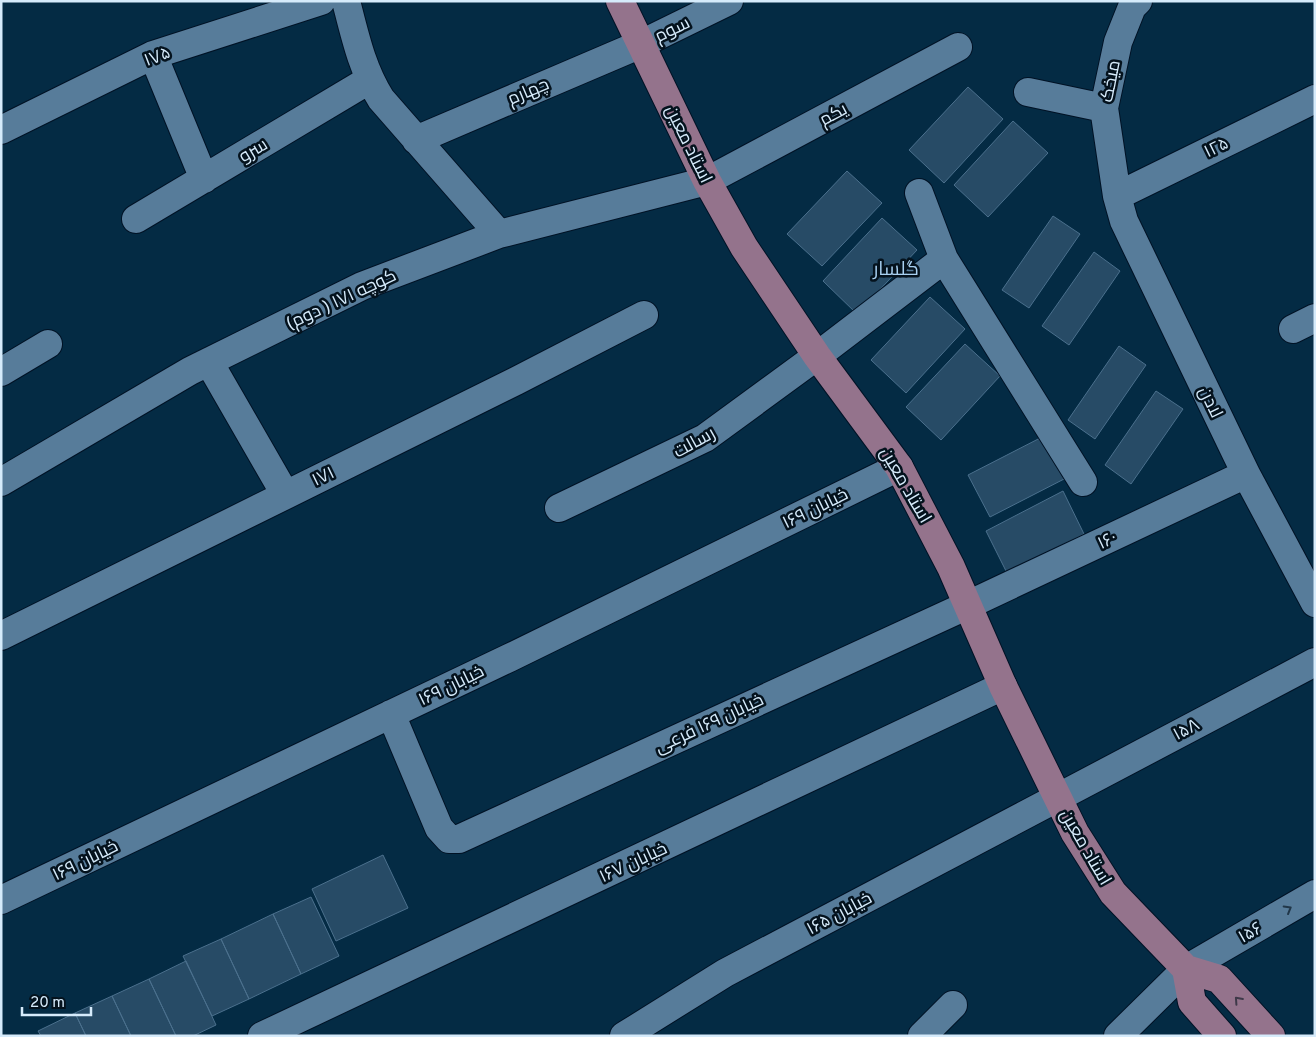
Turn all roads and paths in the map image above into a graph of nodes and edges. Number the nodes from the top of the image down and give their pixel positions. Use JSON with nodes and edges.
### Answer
{"nodes":[{"id":1,"x":321,"y":1,"type":"edge"},
{"id":2,"x":346,"y":1,"type":"edge"},
{"id":3,"x":620,"y":1,"type":"edge"},
{"id":4,"x":729,"y":1,"type":"edge"},
{"id":5,"x":1138,"y":1,"type":"edge"},
{"id":6,"x":641,"y":44,"type":"junction"},
{"id":7,"x":958,"y":47,"type":"dead end"},
{"id":8,"x":153,"y":56,"type":"junction"},
{"id":9,"x":369,"y":80,"type":"junction"},
{"id":10,"x":1028,"y":92,"type":"dead end"},
{"id":11,"x":1315,"y":99,"type":"edge"},
{"id":12,"x":1104,"y":108,"type":"junction"},
{"id":13,"x":1,"y":130,"type":"edge"},
{"id":14,"x":416,"y":140,"type":"junction"},
{"id":15,"x":204,"y":179,"type":"junction"},
{"id":16,"x":707,"y":181,"type":"junction"},
{"id":17,"x":919,"y":193,"type":"dead end"},
{"id":18,"x":1117,"y":196,"type":"junction"},
{"id":19,"x":136,"y":219,"type":"dead end"},
{"id":20,"x":499,"y":234,"type":"junction"},
{"id":21,"x":944,"y":259,"type":"junction"},
{"id":22,"x":644,"y":314,"type":"dead end"},
{"id":23,"x":48,"y":344,"type":"dead end"},
{"id":24,"x":817,"y":356,"type":"junction"},
{"id":25,"x":209,"y":362,"type":"junction"},
{"id":26,"x":1,"y":372,"type":"edge"},
{"id":27,"x":899,"y":467,"type":"junction"},
{"id":28,"x":1246,"y":474,"type":"junction"},
{"id":29,"x":1,"y":482,"type":"edge"},
{"id":30,"x":1083,"y":482,"type":"dead end"},
{"id":31,"x":285,"y":494,"type":"junction"},
{"id":32,"x":559,"y":508,"type":"dead end"},
{"id":33,"x":1305,"y":563,"type":"edge"},
{"id":34,"x":1315,"y":603,"type":"edge"},
{"id":35,"x":968,"y":605,"type":"junction"},
{"id":36,"x":1,"y":636,"type":"edge"},
{"id":37,"x":1315,"y":662,"type":"edge"},
{"id":38,"x":1002,"y":686,"type":"junction"},
{"id":39,"x":391,"y":714,"type":"junction"},
{"id":40,"x":1058,"y":796,"type":"junction"},
{"id":41,"x":1315,"y":894,"type":"edge"},
{"id":42,"x":1,"y":900,"type":"edge"},
{"id":43,"x":1186,"y":969,"type":"junction"},
{"id":44,"x":952,"y":1005,"type":"dead end"},
{"id":45,"x":262,"y":1036,"type":"edge"},
{"id":46,"x":624,"y":1036,"type":"edge"},
{"id":47,"x":922,"y":1036,"type":"edge"},
{"id":48,"x":1118,"y":1036,"type":"edge"},
{"id":49,"x":1222,"y":1036,"type":"edge"},
{"id":50,"x":1271,"y":1036,"type":"edge"}],
"edges":[{"from":1,"to":8,"type":"street","name":"۱۷۵"},
{"from":2,"to":9,"type":"street"},
{"from":3,"to":6,"type":"main road","name":"استاد معین"},
{"from":4,"to":6,"type":"street","name":"سوم"},
{"from":5,"to":12,"type":"street","name":"میخک"},
{"from":6,"to":14,"type":"street","name":"چهارم"},
{"from":6,"to":16,"type":"main road","name":"استاد معین"},
{"from":7,"to":16,"type":"street","name":"یکم"},
{"from":8,"to":13,"type":"street","name":"۱۷۵"},
{"from":8,"to":15,"type":"street"},
{"from":9,"to":14,"type":"street"},
{"from":9,"to":15,"type":"street","name":"سرو"},
{"from":10,"to":12,"type":"street"},
{"from":11,"to":18,"type":"street","name":"۱۲۵"},
{"from":12,"to":18,"type":"street","name":"میخک"},
{"from":14,"to":20,"type":"street"},
{"from":15,"to":19,"type":"street","name":"سرو"},
{"from":16,"to":20,"type":"street","name":"کوچه ۱۷۱ ( دوم)"},
{"from":16,"to":24,"type":"main road","name":"استاد معین"},
{"from":17,"to":21,"type":"street"},
{"from":18,"to":28,"type":"street","name":"لادن"},
{"from":20,"to":25,"type":"street","name":"کوچه ۱۷۱ ( دوم)"},
{"from":21,"to":24,"type":"street","name":"رسالت"},
{"from":21,"to":30,"type":"street"},
{"from":22,"to":31,"type":"street","name":"۱۷۱"},
{"from":23,"to":26,"type":"street"},
{"from":24,"to":27,"type":"main road","name":"استاد معین"},
{"from":24,"to":32,"type":"street","name":"رسالت"},
{"from":25,"to":29,"type":"street","name":"کوچه ۱۷۱ ( دوم)"},
{"from":25,"to":31,"type":"street"},
{"from":27,"to":35,"type":"main road","name":"استاد معین"},
{"from":27,"to":39,"type":"street","name":"خیابان ۱۶۹"},
{"from":28,"to":33,"type":"street","name":"لادن"},
{"from":28,"to":35,"type":"street","name":"۱۶۰"},
{"from":31,"to":36,"type":"street","name":"۱۷۱"},
{"from":33,"to":34,"type":"street","name":"لادن"},
{"from":35,"to":38,"type":"main road","name":"استاد معین"},
{"from":35,"to":39,"type":"street","name":"خیابان ۱۶۹ فرعی"},
{"from":37,"to":40,"type":"street","name":"۱۵۸"},
{"from":38,"to":40,"type":"main road","name":"استاد معین"},
{"from":38,"to":45,"type":"street","name":"خیابان ۱۶۷"},
{"from":39,"to":42,"type":"street","name":"خیابان ۱۶۹"},
{"from":40,"to":43,"type":"main road","name":"استاد معین"},
{"from":40,"to":46,"type":"street","name":"خیابان ۱۶۵"},
{"from":43,"to":41,"type":"street","name":"۱۵۶","one_way":true},
{"from":43,"to":48,"type":"street","name":"۱۵۶"},
{"from":43,"to":49,"type":"main road"},
{"from":50,"to":43,"type":"main road","name":"استاد معین","one_way":true},
{"from":44,"to":47,"type":"street"}]}
